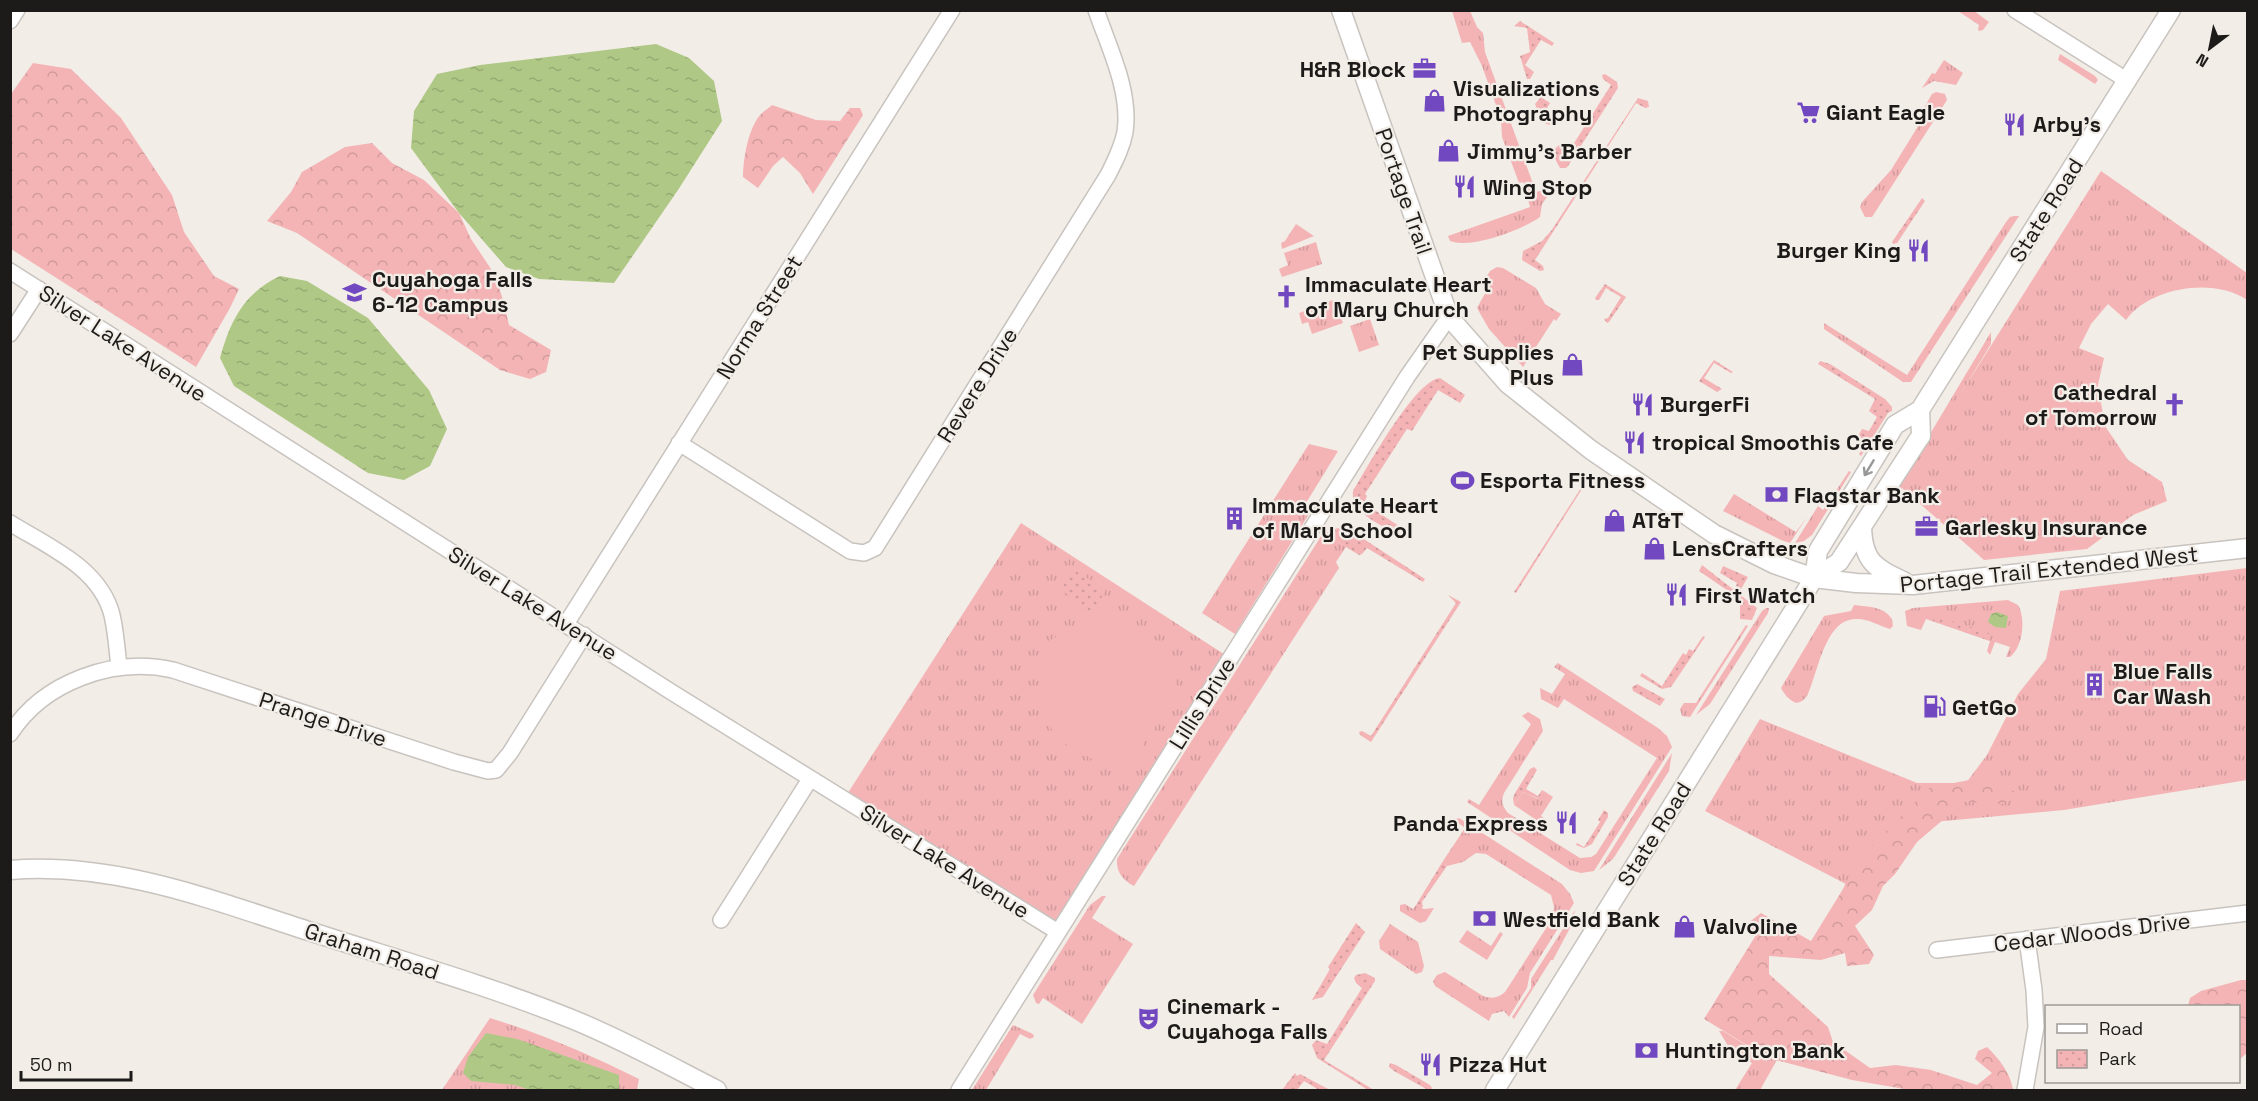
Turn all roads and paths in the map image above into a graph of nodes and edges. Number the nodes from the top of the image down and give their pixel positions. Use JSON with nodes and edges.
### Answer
{"nodes":[{"id":1,"x":17,"y":10,"type":"edge"},
{"id":2,"x":952,"y":10,"type":"edge"},
{"id":3,"x":1096,"y":10,"type":"edge"},
{"id":4,"x":1341,"y":10,"type":"edge"},
{"id":5,"x":2015,"y":10,"type":"edge"},
{"id":6,"x":2171,"y":10,"type":"edge"},
{"id":7,"x":10,"y":21,"type":"edge"},
{"id":8,"x":2128,"y":81,"type":"junction"},
{"id":9,"x":10,"y":272,"type":"edge"},
{"id":10,"x":39,"y":289,"type":"junction"},
{"id":11,"x":1449,"y":317,"type":"junction"},
{"id":12,"x":10,"y":334,"type":"edge"},
{"id":13,"x":1920,"y":410,"type":"junction"},
{"id":14,"x":679,"y":443,"type":"junction"},
{"id":15,"x":10,"y":523,"type":"edge"},
{"id":16,"x":1862,"y":526,"type":"junction"},
{"id":17,"x":2247,"y":548,"type":"edge"},
{"id":18,"x":1814,"y":578,"type":"junction"},
{"id":19,"x":1912,"y":585,"type":"junction"},
{"id":20,"x":566,"y":624,"type":"junction"},
{"id":21,"x":584,"y":635,"type":"junction"},
{"id":22,"x":119,"y":667,"type":"junction"},
{"id":23,"x":10,"y":734,"type":"edge"},
{"id":24,"x":810,"y":778,"type":"junction"},
{"id":25,"x":10,"y":870,"type":"edge"},
{"id":26,"x":2247,"y":913,"type":"edge"},
{"id":27,"x":721,"y":920,"type":"dead end"},
{"id":28,"x":1058,"y":932,"type":"junction"},
{"id":29,"x":2027,"y":939,"type":"junction"},
{"id":30,"x":1936,"y":950,"type":"dead end"},
{"id":31,"x":717,"y":1090,"type":"edge"},
{"id":32,"x":959,"y":1090,"type":"edge"},
{"id":33,"x":1495,"y":1090,"type":"edge"},
{"id":34,"x":2025,"y":1090,"type":"edge"}],
"edges":[{"from":1,"to":7,"type":"street"},
{"from":2,"to":14,"type":"street","name":"Norma Street"},
{"from":3,"to":14,"type":"street","name":"Revere Drive"},
{"from":4,"to":11,"type":"main road","name":"Portage Trail"},
{"from":5,"to":8,"type":"street"},
{"from":6,"to":8,"type":"main road","name":"State Road"},
{"from":8,"to":13,"type":"main road","name":"State Road"},
{"from":9,"to":10,"type":"street","name":"Silver Lake Avenue"},
{"from":10,"to":12,"type":"street"},
{"from":10,"to":20,"type":"street","name":"Silver Lake Avenue"},
{"from":11,"to":18,"type":"main road","name":"Portage Trail"},
{"from":11,"to":28,"type":"street","name":"Lillis Drive"},
{"from":13,"to":16,"type":"main road","name":"State Road"},
{"from":13,"to":18,"type":"main road","name":"State Road","one_way":true},
{"from":14,"to":20,"type":"street","name":"Norma Street"},
{"from":15,"to":22,"type":"street"},
{"from":16,"to":18,"type":"main road","name":"State Road"},
{"from":16,"to":19,"type":"main road"},
{"from":17,"to":19,"type":"main road","name":"Portage Trail Extended West"},
{"from":18,"to":19,"type":"main road","name":"Portage Trail Extended West"},
{"from":18,"to":33,"type":"main road","name":"State Road"},
{"from":20,"to":21,"type":"street","name":"Silver Lake Avenue"},
{"from":21,"to":22,"type":"street","name":"Prange Drive"},
{"from":21,"to":24,"type":"street","name":"Silver Lake Avenue"},
{"from":22,"to":23,"type":"street","name":"Prange Drive"},
{"from":24,"to":27,"type":"street"},
{"from":24,"to":28,"type":"street","name":"Silver Lake Avenue"},
{"from":25,"to":31,"type":"main road","name":"Graham Road"},
{"from":26,"to":29,"type":"street","name":"Cedar Woods Drive"},
{"from":28,"to":32,"type":"street","name":"Lillis Drive"},
{"from":29,"to":30,"type":"street","name":"Cedar Woods Drive"},
{"from":29,"to":34,"type":"street"}]}
